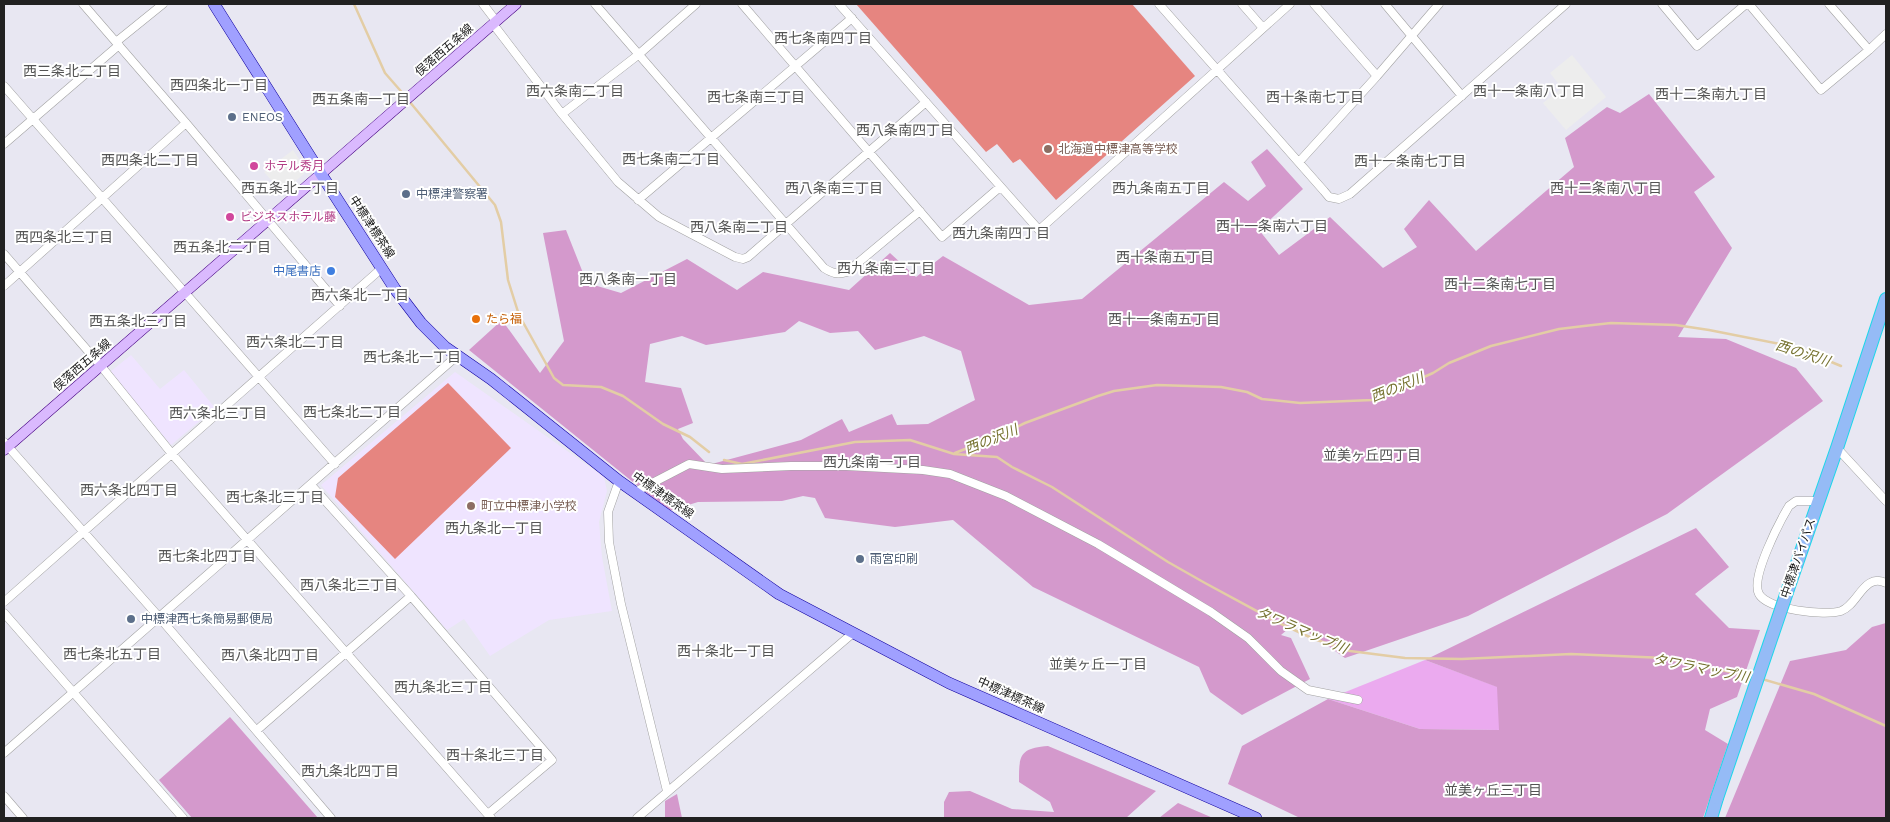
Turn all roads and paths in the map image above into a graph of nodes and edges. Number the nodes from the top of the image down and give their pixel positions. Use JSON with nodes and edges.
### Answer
{"nodes":[{"id":1,"x":82,"y":4,"type":"edge"},
{"id":2,"x":163,"y":4,"type":"edge"},
{"id":3,"x":214,"y":4,"type":"edge"},
{"id":4,"x":483,"y":4,"type":"edge"},
{"id":5,"x":516,"y":4,"type":"edge"},
{"id":6,"x":594,"y":4,"type":"edge"},
{"id":7,"x":696,"y":4,"type":"edge"},
{"id":8,"x":742,"y":4,"type":"edge"},
{"id":9,"x":839,"y":4,"type":"edge"},
{"id":10,"x":1159,"y":4,"type":"edge"},
{"id":11,"x":1242,"y":4,"type":"edge"},
{"id":12,"x":1290,"y":4,"type":"edge"},
{"id":13,"x":1314,"y":4,"type":"edge"},
{"id":14,"x":1385,"y":4,"type":"edge"},
{"id":15,"x":1439,"y":4,"type":"edge"},
{"id":16,"x":1566,"y":4,"type":"edge"},
{"id":17,"x":1662,"y":4,"type":"edge"},
{"id":18,"x":1748,"y":4,"type":"edge"},
{"id":19,"x":1828,"y":4,"type":"edge"},
{"id":20,"x":852,"y":18,"type":"junction"},
{"id":21,"x":495,"y":23,"type":"junction"},
{"id":22,"x":1263,"y":28,"type":"junction"},
{"id":23,"x":1886,"y":34,"type":"edge"},
{"id":24,"x":1412,"y":35,"type":"junction"},
{"id":25,"x":118,"y":44,"type":"junction"},
{"id":26,"x":1869,"y":50,"type":"junction"},
{"id":27,"x":638,"y":55,"type":"junction"},
{"id":28,"x":796,"y":66,"type":"junction"},
{"id":29,"x":1217,"y":70,"type":"junction"},
{"id":30,"x":1377,"y":76,"type":"junction"},
{"id":31,"x":4,"y":86,"type":"edge"},
{"id":32,"x":1462,"y":96,"type":"junction"},
{"id":33,"x":926,"y":102,"type":"junction"},
{"id":34,"x":562,"y":114,"type":"junction"},
{"id":35,"x":33,"y":119,"type":"junction"},
{"id":36,"x":186,"y":123,"type":"junction"},
{"id":37,"x":711,"y":138,"type":"junction"},
{"id":38,"x":4,"y":144,"type":"edge"},
{"id":39,"x":869,"y":151,"type":"junction"},
{"id":40,"x":1299,"y":162,"type":"junction"},
{"id":41,"x":321,"y":174,"type":"junction"},
{"id":42,"x":1000,"y":187,"type":"junction"},
{"id":43,"x":102,"y":198,"type":"junction"},
{"id":44,"x":638,"y":200,"type":"junction"},
{"id":45,"x":920,"y":211,"type":"junction"},
{"id":46,"x":268,"y":219,"type":"junction"},
{"id":47,"x":785,"y":225,"type":"junction"},
{"id":48,"x":4,"y":254,"type":"edge"},
{"id":49,"x":382,"y":268,"type":"junction"},
{"id":50,"x":20,"y":272,"type":"junction"},
{"id":51,"x":4,"y":286,"type":"edge"},
{"id":52,"x":185,"y":292,"type":"junction"},
{"id":53,"x":1886,"y":299,"type":"edge"},
{"id":54,"x":340,"y":306,"type":"junction"},
{"id":55,"x":458,"y":355,"type":"junction"},
{"id":56,"x":100,"y":366,"type":"junction"},
{"id":57,"x":259,"y":377,"type":"junction"},
{"id":58,"x":5,"y":446,"type":"edge"},
{"id":59,"x":1837,"y":448,"type":"junction"},
{"id":60,"x":172,"y":454,"type":"junction"},
{"id":61,"x":335,"y":464,"type":"junction"},
{"id":62,"x":619,"y":481,"type":"junction"},
{"id":63,"x":311,"y":485,"type":"junction"},
{"id":64,"x":635,"y":492,"type":"junction"},
{"id":65,"x":1817,"y":501,"type":"junction"},
{"id":66,"x":1886,"y":501,"type":"edge"},
{"id":67,"x":83,"y":532,"type":"junction"},
{"id":68,"x":247,"y":540,"type":"junction"},
{"id":69,"x":1886,"y":583,"type":"edge"},
{"id":70,"x":411,"y":596,"type":"junction"},
{"id":71,"x":4,"y":602,"type":"edge"},
{"id":72,"x":4,"y":614,"type":"edge"},
{"id":73,"x":159,"y":616,"type":"junction"},
{"id":74,"x":853,"y":633,"type":"junction"},
{"id":75,"x":348,"y":653,"type":"junction"},
{"id":76,"x":73,"y":693,"type":"junction"},
{"id":77,"x":1358,"y":700,"type":"dead end"},
{"id":78,"x":257,"y":730,"type":"junction"},
{"id":79,"x":4,"y":753,"type":"edge"},
{"id":80,"x":667,"y":792,"type":"junction"},
{"id":81,"x":4,"y":796,"type":"edge"},
{"id":82,"x":490,"y":816,"type":"edge"},
{"id":83,"x":23,"y":818,"type":"edge"},
{"id":84,"x":183,"y":818,"type":"edge"},
{"id":85,"x":331,"y":818,"type":"edge"},
{"id":86,"x":637,"y":818,"type":"edge"},
{"id":87,"x":1256,"y":818,"type":"edge"},
{"id":88,"x":1712,"y":818,"type":"edge"}],
"edges":[{"from":1,"to":25,"type":"street"},
{"from":2,"to":25,"type":"street"},
{"from":3,"to":41,"type":"main road","name":"中標津標茶線"},
{"from":4,"to":21,"type":"street"},
{"from":5,"to":21,"type":"main road","name":"俣落西五条線"},
{"from":6,"to":27,"type":"street"},
{"from":7,"to":27,"type":"street"},
{"from":8,"to":28,"type":"street"},
{"from":9,"to":20,"type":"street"},
{"from":10,"to":29,"type":"street"},
{"from":11,"to":22,"type":"street"},
{"from":12,"to":22,"type":"street"},
{"from":13,"to":30,"type":"street"},
{"from":14,"to":24,"type":"street"},
{"from":15,"to":24,"type":"street"},
{"from":16,"to":32,"type":"street"},
{"from":17,"to":18,"type":"street"},
{"from":18,"to":26,"type":"street"},
{"from":19,"to":26,"type":"street"},
{"from":20,"to":28,"type":"street"},
{"from":20,"to":33,"type":"street"},
{"from":21,"to":34,"type":"street"},
{"from":21,"to":41,"type":"main road","name":"俣落西五条線"},
{"from":22,"to":29,"type":"street"},
{"from":23,"to":26,"type":"street"},
{"from":24,"to":30,"type":"street"},
{"from":24,"to":32,"type":"street"},
{"from":25,"to":35,"type":"street"},
{"from":25,"to":36,"type":"street"},
{"from":27,"to":34,"type":"street"},
{"from":27,"to":37,"type":"street"},
{"from":28,"to":37,"type":"street"},
{"from":28,"to":39,"type":"street"},
{"from":29,"to":40,"type":"street"},
{"from":29,"to":42,"type":"street"},
{"from":30,"to":40,"type":"street"},
{"from":31,"to":35,"type":"street"},
{"from":32,"to":40,"type":"street"},
{"from":33,"to":39,"type":"street"},
{"from":33,"to":42,"type":"street"},
{"from":34,"to":44,"type":"street"},
{"from":35,"to":38,"type":"street"},
{"from":35,"to":43,"type":"street"},
{"from":36,"to":43,"type":"street"},
{"from":36,"to":46,"type":"street"},
{"from":37,"to":44,"type":"street"},
{"from":37,"to":47,"type":"street"},
{"from":39,"to":45,"type":"street"},
{"from":39,"to":47,"type":"street"},
{"from":41,"to":46,"type":"main road","name":"俣落西五条線"},
{"from":41,"to":49,"type":"main road","name":"中標津標茶線"},
{"from":42,"to":45,"type":"street"},
{"from":43,"to":50,"type":"street"},
{"from":43,"to":52,"type":"street"},
{"from":44,"to":47,"type":"street"},
{"from":45,"to":47,"type":"street"},
{"from":46,"to":52,"type":"main road","name":"俣落西五条線"},
{"from":46,"to":54,"type":"street"},
{"from":48,"to":50,"type":"street"},
{"from":49,"to":54,"type":"street"},
{"from":49,"to":55,"type":"main road","name":"中標津標茶線"},
{"from":50,"to":51,"type":"street"},
{"from":50,"to":56,"type":"street"},
{"from":52,"to":56,"type":"main road","name":"俣落西五条線"},
{"from":52,"to":57,"type":"street"},
{"from":53,"to":59,"type":"highway","name":"中標津バイパス"},
{"from":54,"to":57,"type":"street"},
{"from":55,"to":61,"type":"street"},
{"from":55,"to":62,"type":"main road","name":"中標津標茶線"},
{"from":56,"to":58,"type":"main road","name":"俣落西五条線"},
{"from":56,"to":60,"type":"street"},
{"from":57,"to":60,"type":"street"},
{"from":57,"to":61,"type":"street"},
{"from":58,"to":67,"type":"street"},
{"from":59,"to":65,"type":"highway","name":"中標津バイパス"},
{"from":59,"to":66,"type":"street"},
{"from":60,"to":67,"type":"street"},
{"from":60,"to":68,"type":"street"},
{"from":61,"to":63,"type":"street"},
{"from":62,"to":64,"type":"main road","name":"中標津標茶線"},
{"from":62,"to":80,"type":"street"},
{"from":63,"to":68,"type":"street"},
{"from":63,"to":70,"type":"street"},
{"from":64,"to":74,"type":"main road","name":"中標津標茶線"},
{"from":64,"to":77,"type":"street"},
{"from":65,"to":69,"type":"street"},
{"from":65,"to":88,"type":"highway","name":"中標津バイパス","bridge":true},
{"from":67,"to":71,"type":"street"},
{"from":67,"to":73,"type":"street"},
{"from":68,"to":73,"type":"street"},
{"from":68,"to":75,"type":"street"},
{"from":70,"to":75,"type":"street"},
{"from":70,"to":82,"type":"street"},
{"from":72,"to":76,"type":"street"},
{"from":73,"to":76,"type":"street"},
{"from":73,"to":78,"type":"street"},
{"from":74,"to":80,"type":"street"},
{"from":74,"to":87,"type":"main road","name":"中標津標茶線"},
{"from":75,"to":78,"type":"street"},
{"from":75,"to":82,"type":"street"},
{"from":76,"to":79,"type":"street"},
{"from":76,"to":84,"type":"street"},
{"from":78,"to":85,"type":"street"},
{"from":80,"to":86,"type":"street"},
{"from":81,"to":83,"type":"street"}]}
